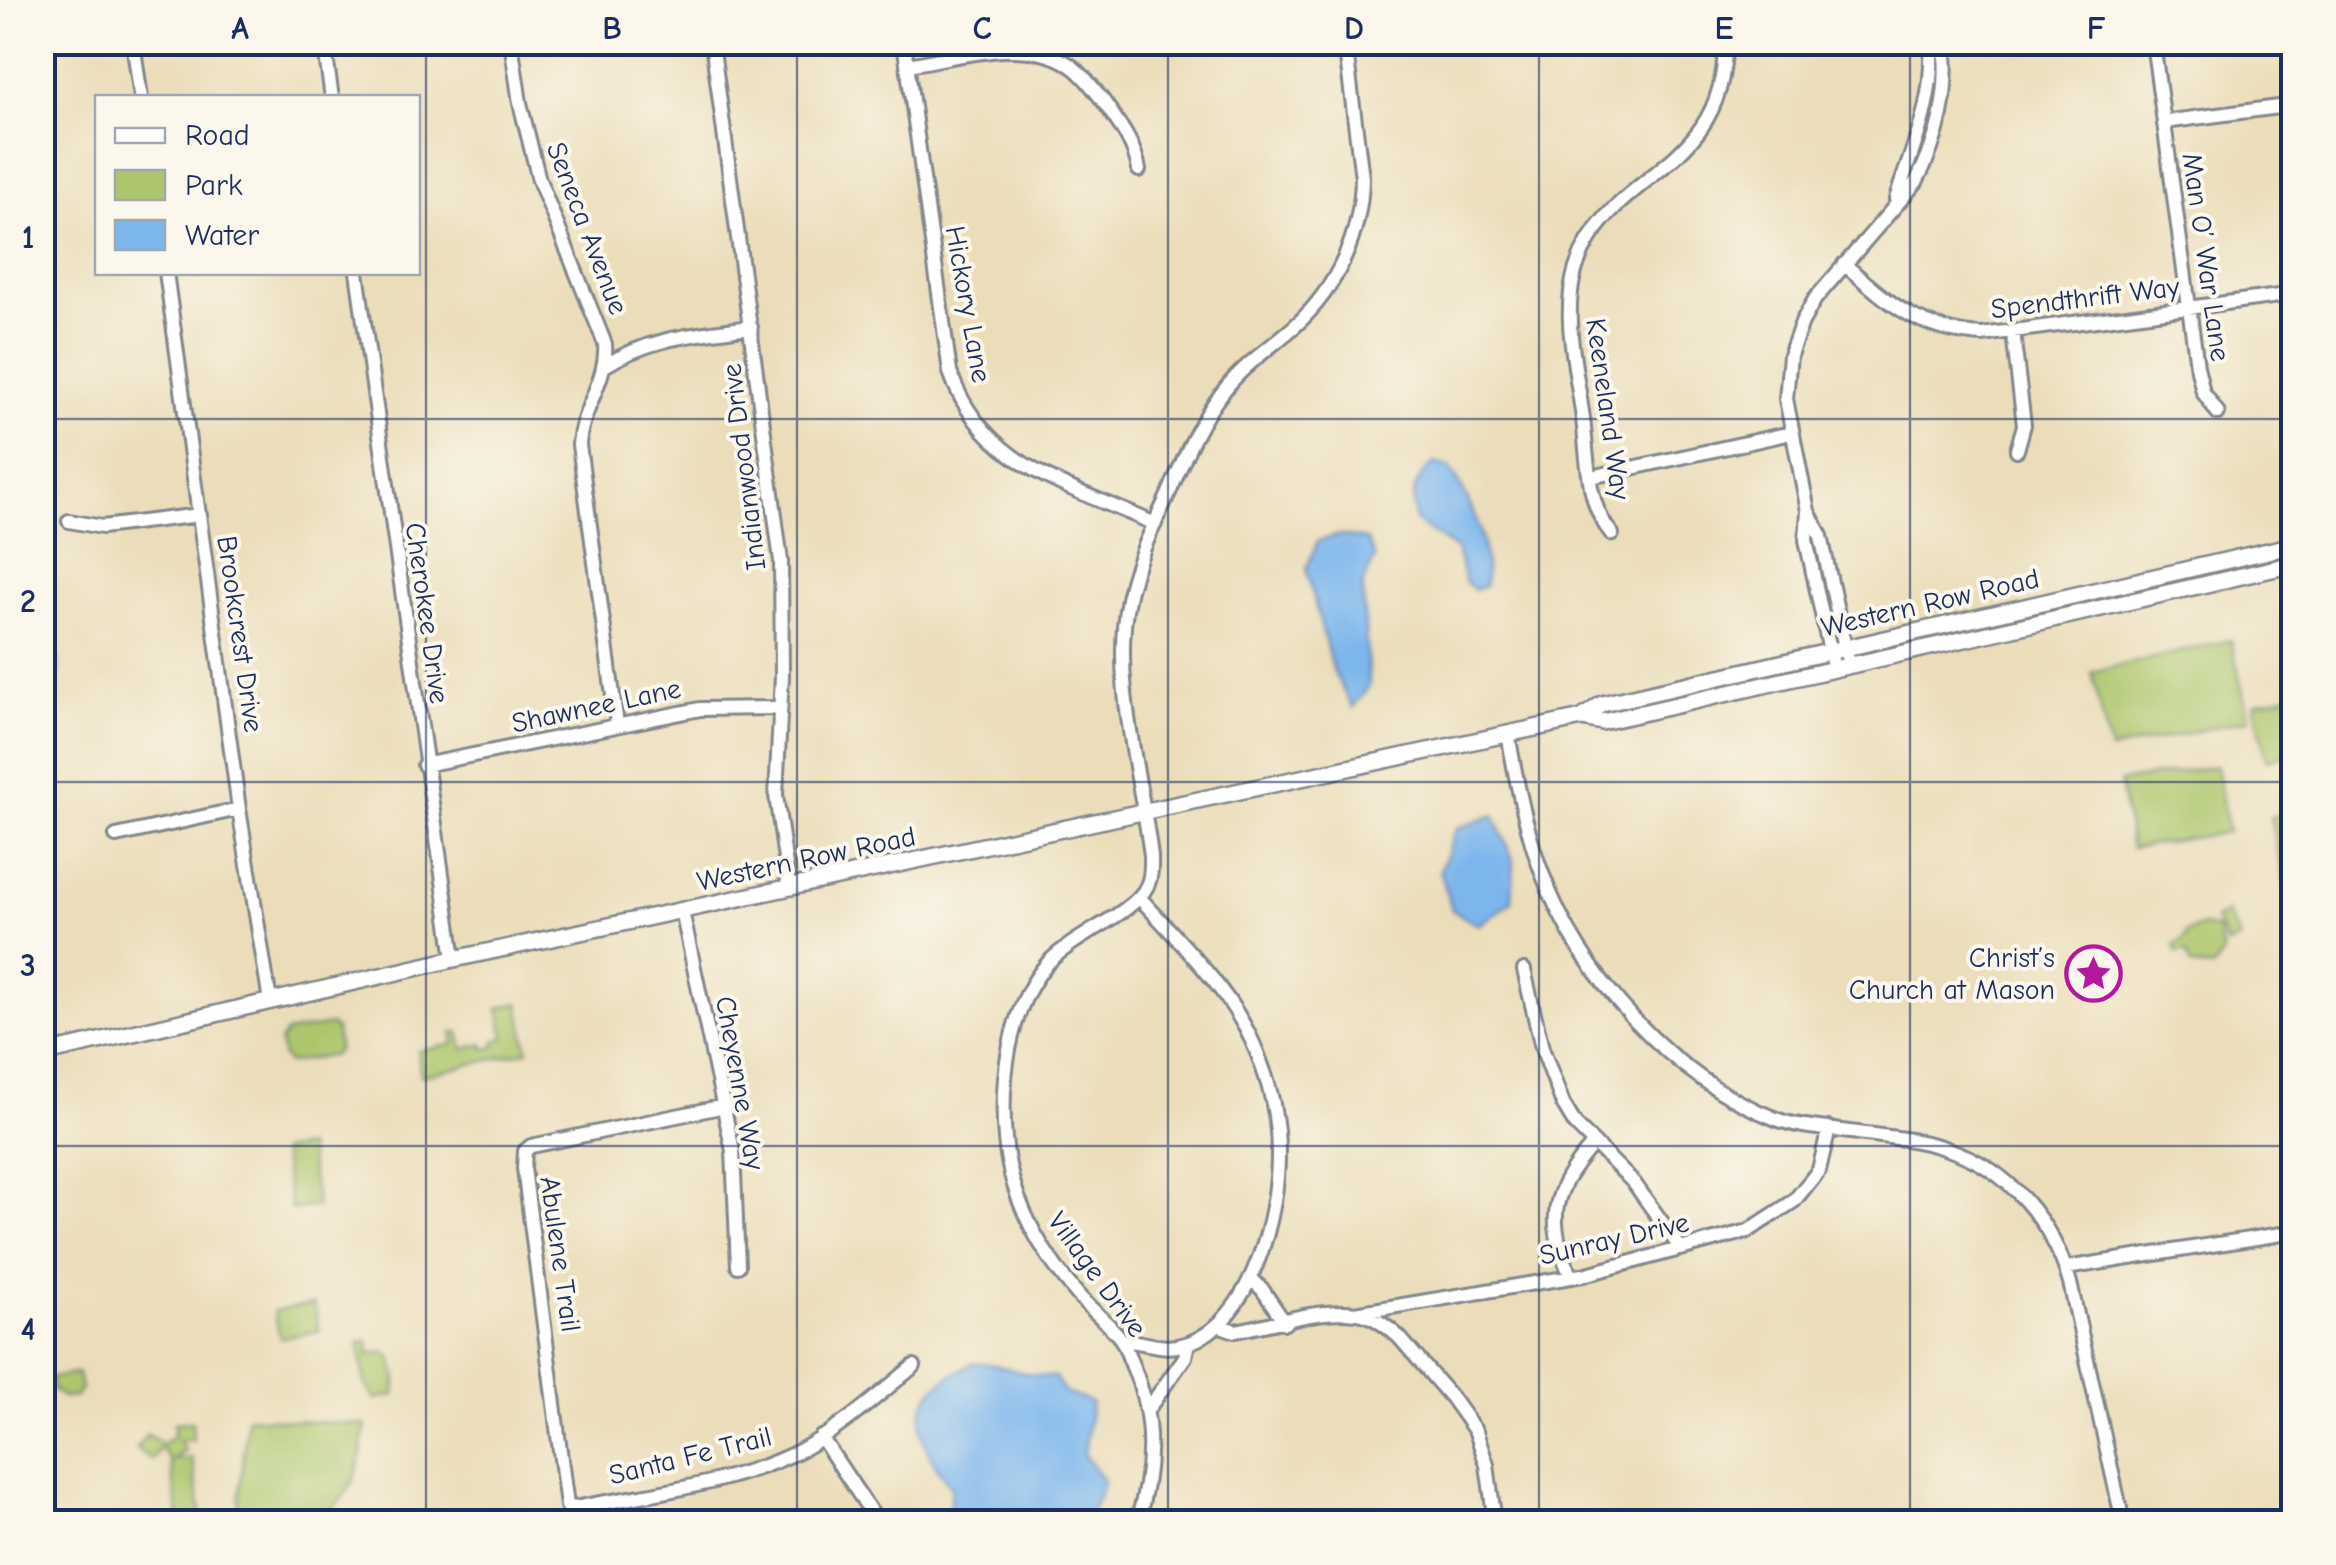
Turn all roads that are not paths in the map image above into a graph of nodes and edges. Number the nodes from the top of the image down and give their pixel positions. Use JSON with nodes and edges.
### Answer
{"nodes":[{"id":1,"x":133,"y":42,"type":"edge"},
{"id":2,"x":324,"y":42,"type":"edge"},
{"id":3,"x":512,"y":42,"type":"edge"},
{"id":4,"x":712,"y":42,"type":"edge"},
{"id":5,"x":904,"y":42,"type":"edge"},
{"id":6,"x":1345,"y":42,"type":"edge"},
{"id":7,"x":1725,"y":42,"type":"edge"},
{"id":8,"x":1931,"y":42,"type":"edge"},
{"id":9,"x":1944,"y":42,"type":"edge"},
{"id":10,"x":2153,"y":42,"type":"edge"},
{"id":11,"x":908,"y":65,"type":"junction"},
{"id":12,"x":141,"y":95,"type":"edge"},
{"id":13,"x":332,"y":95,"type":"edge"},
{"id":14,"x":2294,"y":105,"type":"edge"},
{"id":15,"x":2164,"y":122,"type":"junction"},
{"id":16,"x":1139,"y":170,"type":"dead end"},
{"id":17,"x":1894,"y":205,"type":"junction"},
{"id":18,"x":1844,"y":264,"type":"junction"},
{"id":19,"x":166,"y":275,"type":"edge"},
{"id":20,"x":357,"y":275,"type":"edge"},
{"id":21,"x":2294,"y":294,"type":"edge"},
{"id":22,"x":2188,"y":309,"type":"junction"},
{"id":23,"x":751,"y":327,"type":"junction"},
{"id":24,"x":2013,"y":333,"type":"junction"},
{"id":25,"x":603,"y":367,"type":"junction"},
{"id":26,"x":2218,"y":413,"type":"dead end"},
{"id":27,"x":1791,"y":433,"type":"junction"},
{"id":28,"x":2018,"y":450,"type":"dead end"},
{"id":29,"x":1591,"y":477,"type":"junction"},
{"id":30,"x":200,"y":515,"type":"junction"},
{"id":31,"x":68,"y":521,"type":"dead end"},
{"id":32,"x":1155,"y":524,"type":"junction"},
{"id":33,"x":1612,"y":534,"type":"dead end"},
{"id":34,"x":2294,"y":545,"type":"edge"},
{"id":35,"x":2294,"y":564,"type":"edge"},
{"id":36,"x":1837,"y":649,"type":"junction"},
{"id":37,"x":1842,"y":668,"type":"junction"},
{"id":38,"x":779,"y":708,"type":"junction"},
{"id":39,"x":1582,"y":718,"type":"junction"},
{"id":40,"x":617,"y":725,"type":"junction"},
{"id":41,"x":1508,"y":733,"type":"junction"},
{"id":42,"x":424,"y":765,"type":"junction"},
{"id":43,"x":239,"y":809,"type":"junction"},
{"id":44,"x":1145,"y":814,"type":"junction"},
{"id":45,"x":116,"y":836,"type":"dead end"},
{"id":46,"x":789,"y":888,"type":"junction"},
{"id":47,"x":1139,"y":897,"type":"junction"},
{"id":48,"x":682,"y":910,"type":"junction"},
{"id":49,"x":454,"y":960,"type":"junction"},
{"id":50,"x":1524,"y":970,"type":"dead end"},
{"id":51,"x":270,"y":1001,"type":"junction"},
{"id":52,"x":42,"y":1054,"type":"edge"},
{"id":53,"x":724,"y":1106,"type":"junction"},
{"id":54,"x":1829,"y":1128,"type":"junction"},
{"id":55,"x":1593,"y":1144,"type":"junction"},
{"id":56,"x":2294,"y":1232,"type":"edge"},
{"id":57,"x":1682,"y":1250,"type":"junction"},
{"id":58,"x":738,"y":1266,"type":"dead end"},
{"id":59,"x":2066,"y":1268,"type":"junction"},
{"id":60,"x":1571,"y":1276,"type":"junction"},
{"id":61,"x":1250,"y":1278,"type":"junction"},
{"id":62,"x":1355,"y":1313,"type":"junction"},
{"id":63,"x":1285,"y":1322,"type":"junction"},
{"id":64,"x":1221,"y":1326,"type":"junction"},
{"id":65,"x":1122,"y":1340,"type":"junction"},
{"id":66,"x":1188,"y":1343,"type":"junction"},
{"id":67,"x":914,"y":1366,"type":"dead end"},
{"id":68,"x":1148,"y":1409,"type":"junction"},
{"id":69,"x":821,"y":1437,"type":"junction"},
{"id":70,"x":570,"y":1509,"type":"joint"},
{"id":71,"x":874,"y":1518,"type":"dead end"},
{"id":72,"x":1136,"y":1522,"type":"edge"},
{"id":73,"x":1495,"y":1522,"type":"edge"},
{"id":74,"x":2124,"y":1522,"type":"edge"}],
"edges":[{"from":1,"to":12,"type":"street"},
{"from":2,"to":13,"type":"street"},
{"from":3,"to":25,"type":"street","name":"Seneca Avenue"},
{"from":4,"to":23,"type":"street","name":"Indianwood Drive"},
{"from":5,"to":11,"type":"street","name":"Hickory Lane"},
{"from":6,"to":32,"type":"street"},
{"from":7,"to":29,"type":"street","name":"Keeneland Way"},
{"from":8,"to":17,"type":"street"},
{"from":9,"to":17,"type":"street"},
{"from":10,"to":15,"type":"street","name":"Man O’ War Lane"},
{"from":11,"to":16,"type":"street"},
{"from":11,"to":32,"type":"street","name":"Hickory Lane"},
{"from":14,"to":15,"type":"street"},
{"from":15,"to":22,"type":"street","name":"Man O’ War Lane"},
{"from":17,"to":18,"type":"street"},
{"from":18,"to":24,"type":"street","name":"Spendthrift Way"},
{"from":18,"to":27,"type":"street"},
{"from":19,"to":30,"type":"street","name":"Brookcrest Drive"},
{"from":20,"to":42,"type":"street","name":"Cherokee Drive"},
{"from":21,"to":22,"type":"street","name":"Spendthrift Way"},
{"from":22,"to":24,"type":"street","name":"Spendthrift Way"},
{"from":22,"to":26,"type":"street","name":"Man O’ War Lane"},
{"from":23,"to":25,"type":"street"},
{"from":23,"to":38,"type":"street","name":"Indianwood Drive"},
{"from":24,"to":28,"type":"street"},
{"from":25,"to":40,"type":"street","name":"Seneca Avenue"},
{"from":27,"to":29,"type":"street"},
{"from":27,"to":36,"type":"street"},
{"from":29,"to":33,"type":"street","name":"Keeneland Way"},
{"from":30,"to":31,"type":"street"},
{"from":30,"to":43,"type":"street","name":"Brookcrest Drive"},
{"from":32,"to":44,"type":"street"},
{"from":34,"to":36,"type":"street","name":"Western Row Road"},
{"from":35,"to":37,"type":"street","name":"Western Row Road"},
{"from":36,"to":37,"type":"street"},
{"from":36,"to":39,"type":"street","name":"Western Row Road"},
{"from":37,"to":39,"type":"street","name":"Western Row Road"},
{"from":38,"to":40,"type":"street","name":"Shawnee Lane"},
{"from":38,"to":46,"type":"street","name":"Indianwood Drive"},
{"from":39,"to":41,"type":"street","name":"Western Row Road"},
{"from":40,"to":42,"type":"street","name":"Shawnee Lane"},
{"from":41,"to":44,"type":"street","name":"Western Row Road"},
{"from":41,"to":54,"type":"street"},
{"from":42,"to":49,"type":"street","name":"Cherokee Drive"},
{"from":43,"to":45,"type":"street"},
{"from":43,"to":51,"type":"street","name":"Brookcrest Drive"},
{"from":44,"to":46,"type":"street","name":"Western Row Road"},
{"from":44,"to":47,"type":"street"},
{"from":46,"to":48,"type":"street","name":"Western Row Road"},
{"from":47,"to":61,"type":"street"},
{"from":47,"to":65,"type":"street","name":"Village Drive"},
{"from":48,"to":49,"type":"street","name":"Western Row Road"},
{"from":48,"to":53,"type":"street","name":"Cheyenne Way"},
{"from":49,"to":51,"type":"street","name":"Western Row Road"},
{"from":50,"to":55,"type":"street"},
{"from":51,"to":52,"type":"street","name":"Western Row Road"},
{"from":53,"to":58,"type":"street","name":"Cheyenne Way"},
{"from":53,"to":70,"type":"street","name":"Abulene Trail"},
{"from":54,"to":57,"type":"street","name":"Sunray Drive"},
{"from":54,"to":59,"type":"street"},
{"from":55,"to":57,"type":"street"},
{"from":55,"to":60,"type":"street"},
{"from":56,"to":59,"type":"street"},
{"from":57,"to":60,"type":"street","name":"Sunray Drive"},
{"from":59,"to":74,"type":"street"},
{"from":60,"to":62,"type":"street","name":"Sunray Drive"},
{"from":61,"to":63,"type":"street"},
{"from":61,"to":64,"type":"street"},
{"from":62,"to":63,"type":"street","name":"Sunray Drive"},
{"from":62,"to":73,"type":"street"},
{"from":63,"to":64,"type":"street","name":"Sunray Drive"},
{"from":64,"to":66,"type":"street"},
{"from":65,"to":66,"type":"street"},
{"from":65,"to":68,"type":"street","name":"Village Drive"},
{"from":66,"to":68,"type":"street"},
{"from":67,"to":69,"type":"street","name":"Santa Fe Trail"},
{"from":68,"to":72,"type":"street","name":"Village Drive"},
{"from":69,"to":70,"type":"street","name":"Santa Fe Trail"},
{"from":69,"to":71,"type":"street"}]}
